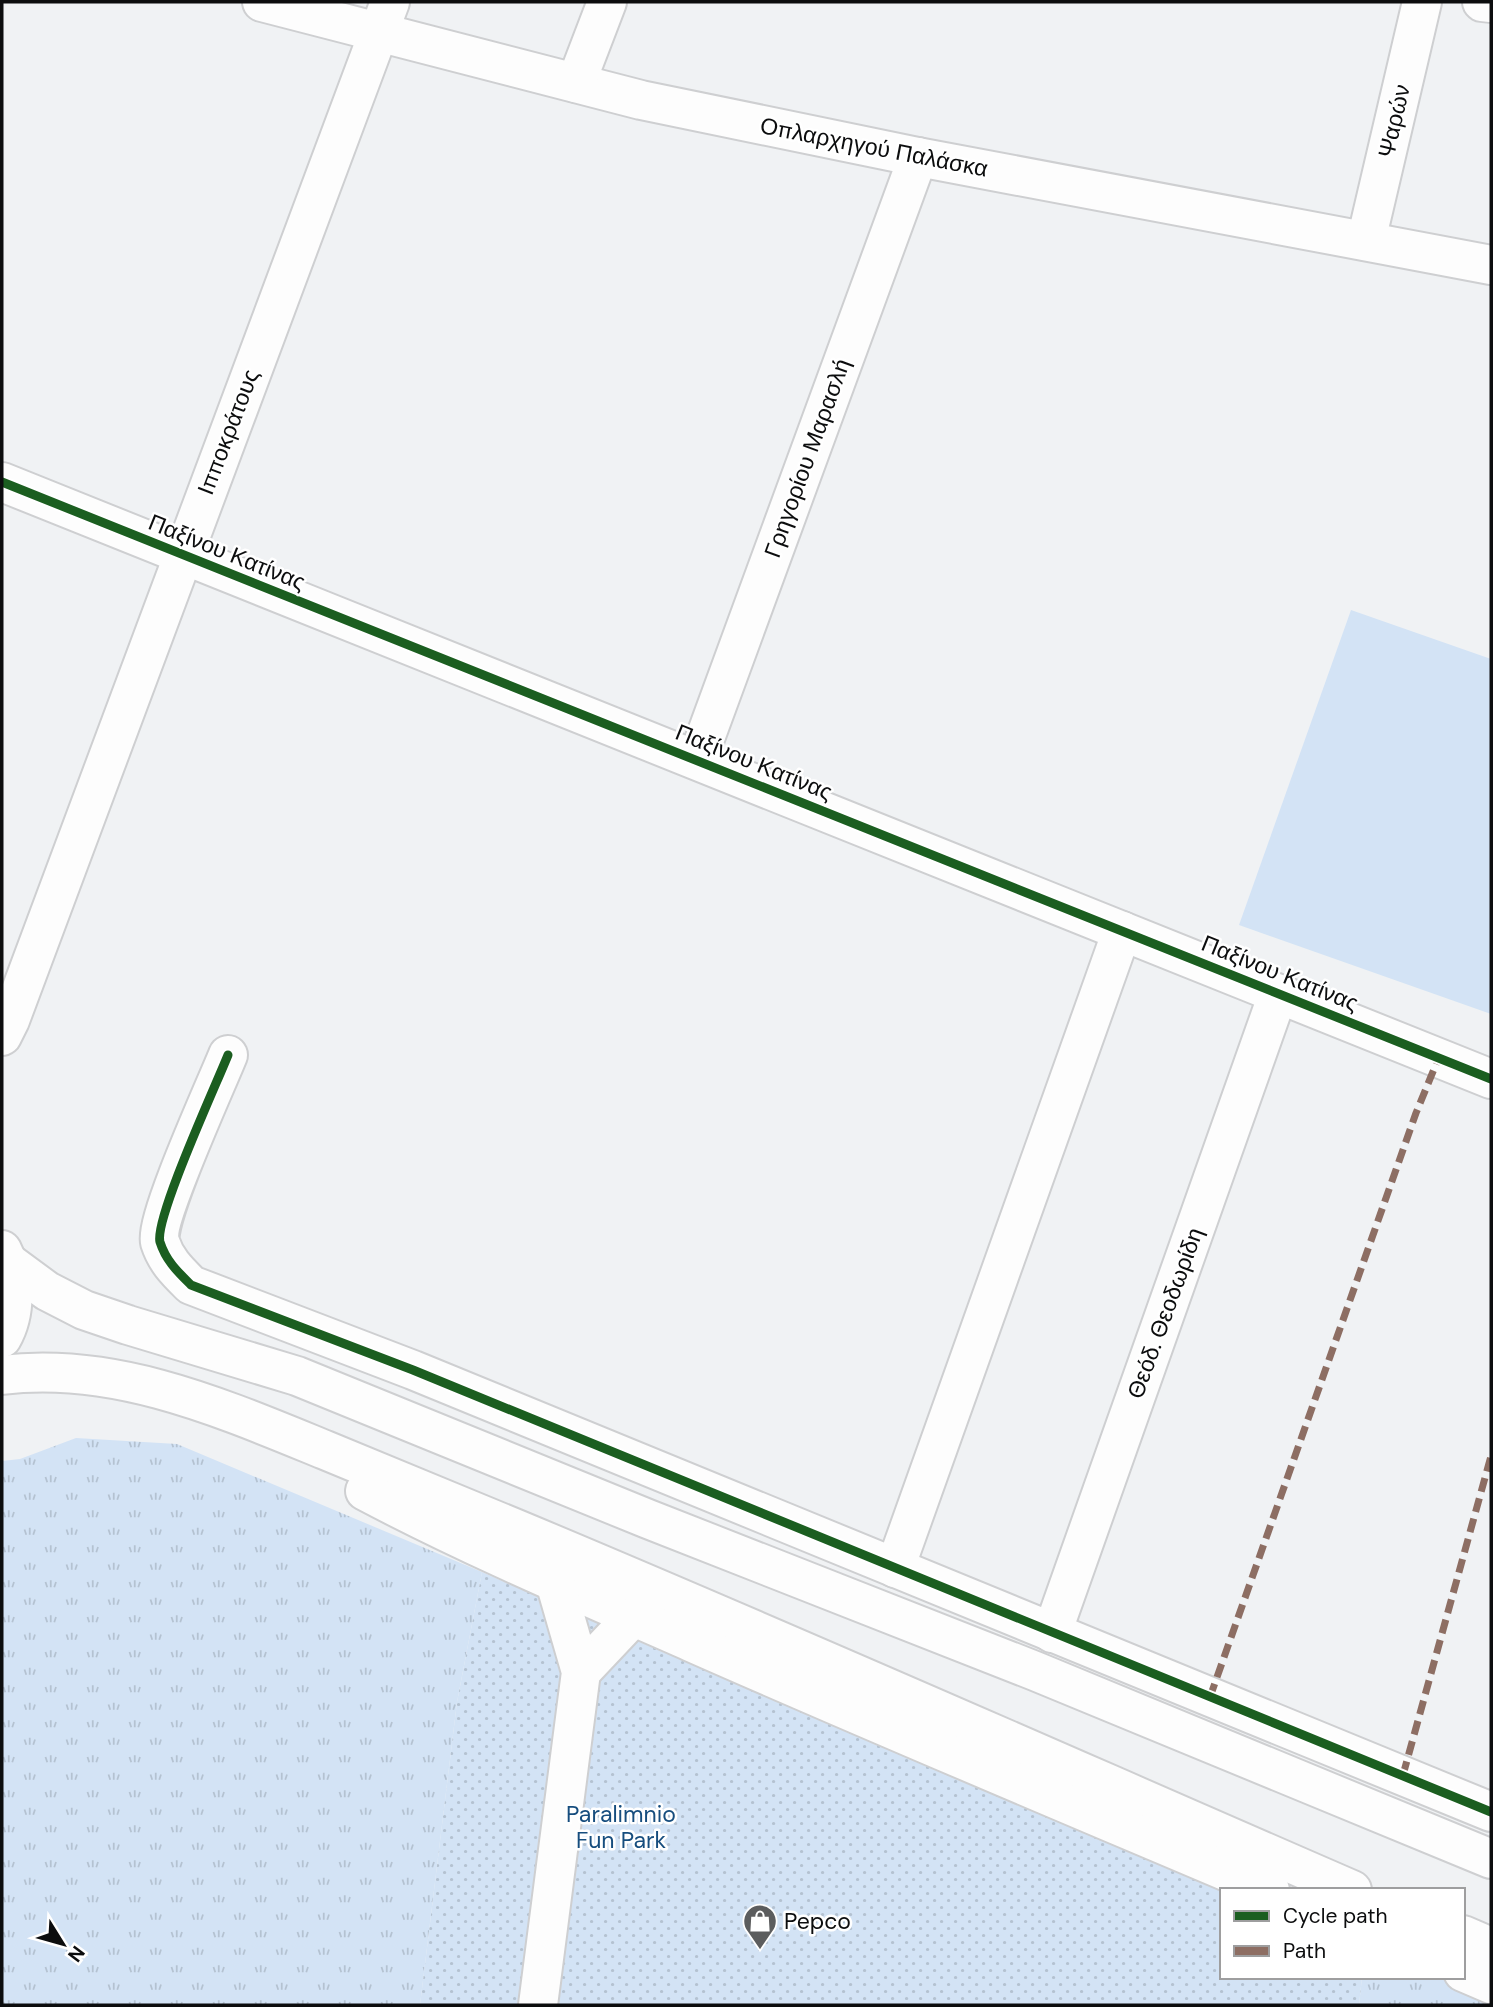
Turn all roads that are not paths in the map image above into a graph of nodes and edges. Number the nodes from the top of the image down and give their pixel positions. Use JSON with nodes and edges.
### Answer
{"nodes":[{"id":1,"x":262,"y":2,"type":"edge"},
{"id":2,"x":607,"y":2,"type":"edge"},
{"id":3,"x":1422,"y":2,"type":"edge"},
{"id":4,"x":1482,"y":2,"type":"edge"},
{"id":5,"x":1491,"y":3,"type":"edge"},
{"id":6,"x":385,"y":17,"type":"edge"},
{"id":7,"x":576,"y":83,"type":"junction"},
{"id":8,"x":918,"y":157,"type":"junction"},
{"id":9,"x":1366,"y":240,"type":"junction"},
{"id":10,"x":1491,"y":265,"type":"edge"},
{"id":11,"x":2,"y":482,"type":"edge"},
{"id":12,"x":182,"y":555,"type":"junction"},
{"id":13,"x":697,"y":760,"type":"junction"},
{"id":14,"x":1122,"y":931,"type":"junction"},
{"id":15,"x":1278,"y":994,"type":"junction"},
{"id":16,"x":6,"y":1028,"type":"edge"},
{"id":17,"x":228,"y":1055,"type":"dead end"},
{"id":18,"x":2,"y":1063,"type":"edge"},
{"id":19,"x":1491,"y":1079,"type":"edge"},
{"id":20,"x":5,"y":1256,"type":"edge"},
{"id":21,"x":2,"y":1338,"type":"edge"},
{"id":22,"x":2,"y":1375,"type":"edge"},
{"id":23,"x":234,"y":1413,"type":"junction"},
{"id":24,"x":895,"y":1568,"type":"junction"},
{"id":25,"x":555,"y":1583,"type":"junction"},
{"id":26,"x":633,"y":1617,"type":"junction"},
{"id":27,"x":1052,"y":1633,"type":"junction"},
{"id":28,"x":581,"y":1672,"type":"junction"},
{"id":29,"x":1491,"y":1812,"type":"edge"},
{"id":30,"x":1491,"y":1859,"type":"edge"},
{"id":31,"x":1265,"y":1888,"type":"edge"},
{"id":32,"x":1347,"y":1888,"type":"edge"},
{"id":33,"x":1465,"y":1937,"type":"edge"},
{"id":34,"x":1491,"y":1947,"type":"edge"},
{"id":35,"x":1465,"y":1973,"type":"edge"},
{"id":36,"x":1491,"y":1984,"type":"edge"},
{"id":37,"x":538,"y":2005,"type":"edge"}],
"edges":[{"from":1,"to":6,"type":"street","name":"Οπλαρχηγού Παλάσκα"},
{"from":2,"to":7,"type":"street"},
{"from":3,"to":9,"type":"street","name":"Ψαρών"},
{"from":4,"to":5,"type":"street"},
{"from":6,"to":7,"type":"street","name":"Οπλαρχηγού Παλάσκα"},
{"from":6,"to":12,"type":"street","name":"Ιπποκράτους"},
{"from":7,"to":8,"type":"street","name":"Οπλαρχηγού Παλάσκα"},
{"from":8,"to":9,"type":"street","name":"Οπλαρχηγού Παλάσκα"},
{"from":8,"to":13,"type":"street","name":"Γρηγορίου Μαρασλή"},
{"from":9,"to":10,"type":"street","name":"Οπλαρχηγού Παλάσκα"},
{"from":11,"to":12,"type":"street","name":"Παξίνου Κατίνας"},
{"from":12,"to":13,"type":"street","name":"Παξίνου Κατίνας"},
{"from":12,"to":16,"type":"street","name":"Ιπποκράτους"},
{"from":13,"to":14,"type":"street","name":"Παξίνου Κατίνας"},
{"from":14,"to":15,"type":"street","name":"Παξίνου Κατίνας"},
{"from":14,"to":24,"type":"street"},
{"from":15,"to":19,"type":"street","name":"Παξίνου Κατίνας"},
{"from":15,"to":27,"type":"street","name":"Θεόδ. Θεοδωρίδη"},
{"from":16,"to":18,"type":"street","name":"Ιπποκράτους"},
{"from":17,"to":24,"type":"street"},
{"from":20,"to":21,"type":"street"},
{"from":20,"to":30,"type":"street"},
{"from":22,"to":23,"type":"street"},
{"from":23,"to":25,"type":"street"},
{"from":23,"to":32,"type":"street"},
{"from":24,"to":27,"type":"street"},
{"from":25,"to":26,"type":"street"},
{"from":25,"to":28,"type":"street"},
{"from":26,"to":28,"type":"street"},
{"from":26,"to":31,"type":"street"},
{"from":27,"to":29,"type":"street"},
{"from":28,"to":37,"type":"street"},
{"from":33,"to":34,"type":"street"},
{"from":35,"to":36,"type":"street"}]}
